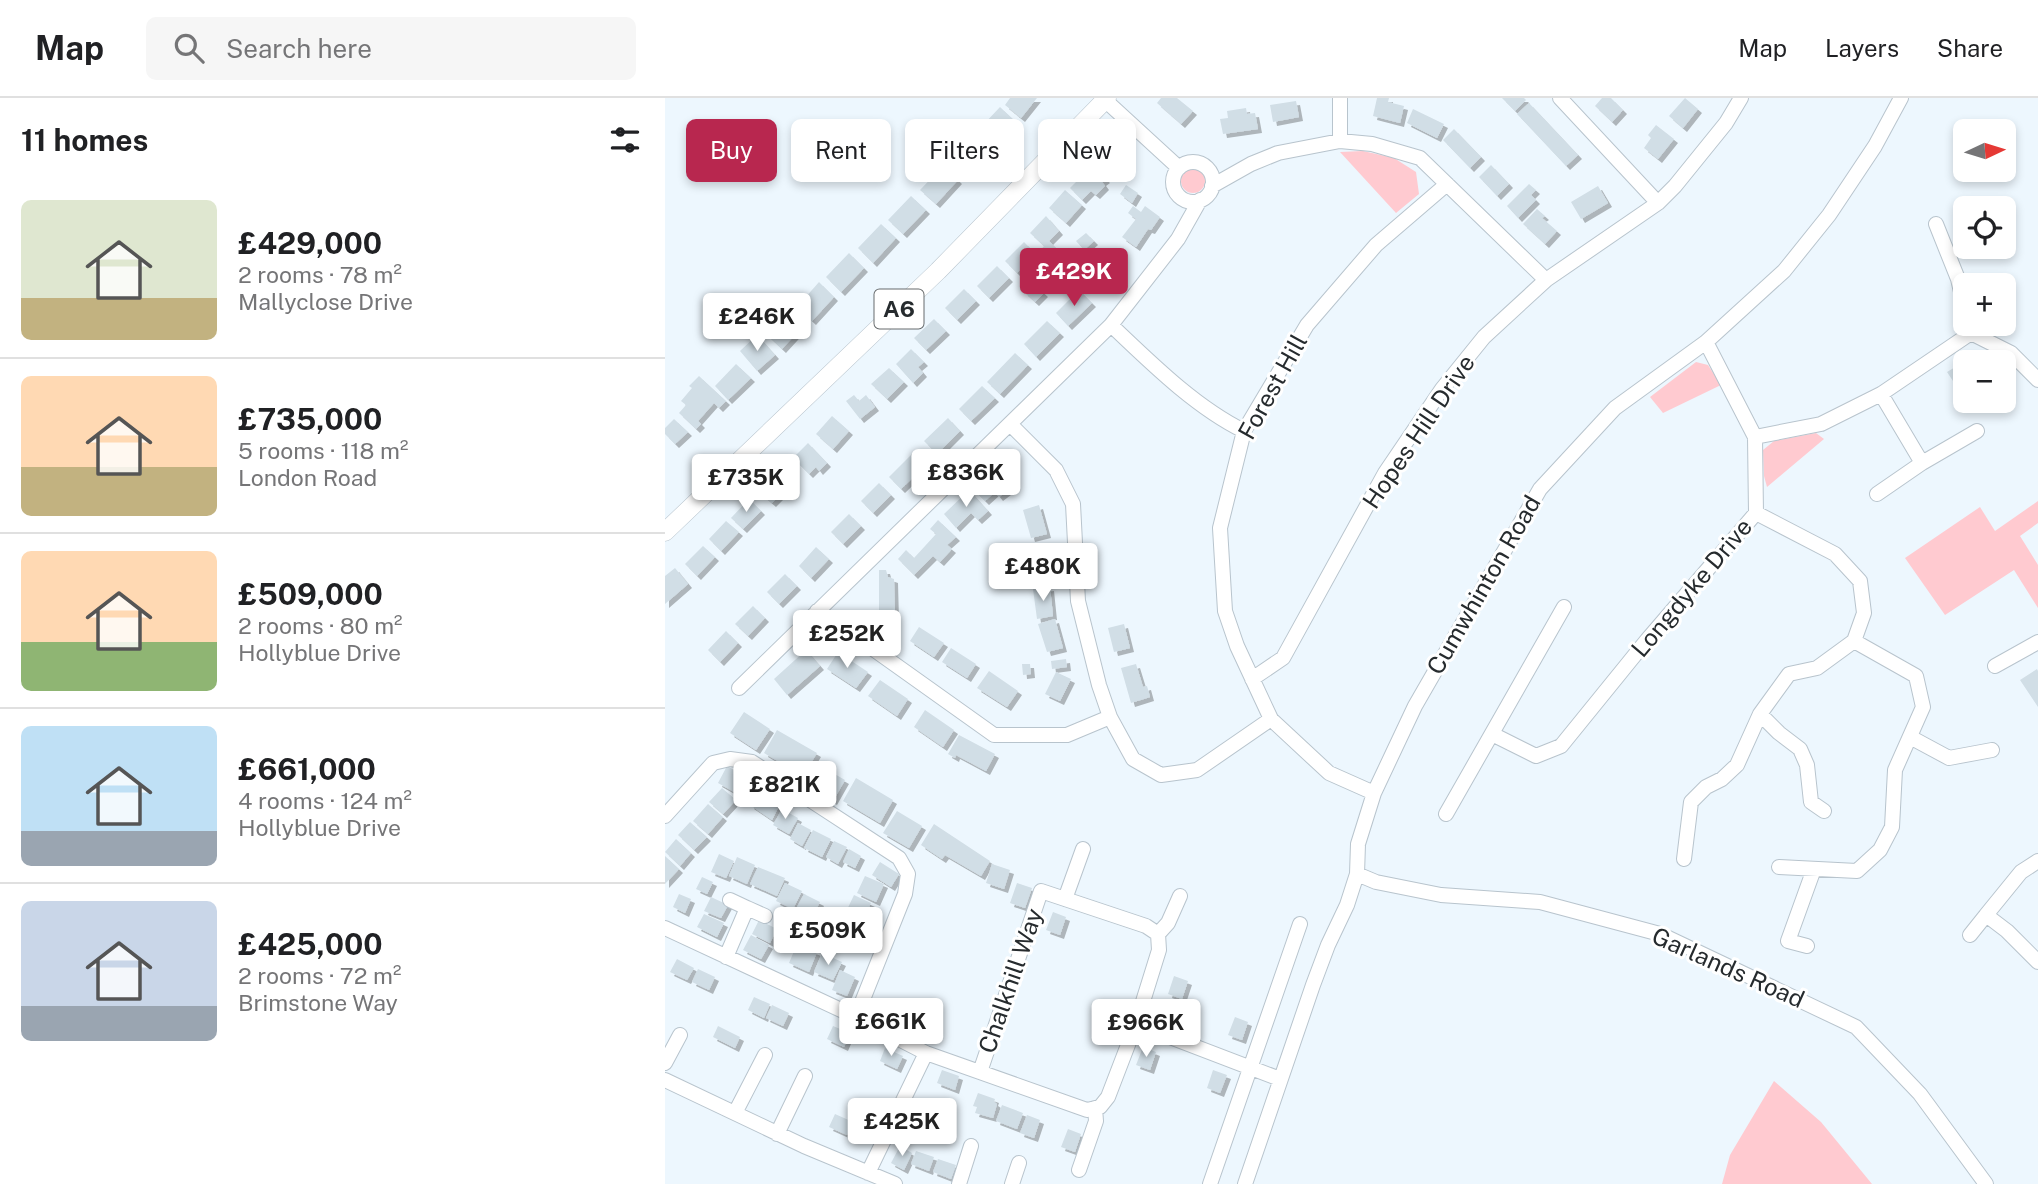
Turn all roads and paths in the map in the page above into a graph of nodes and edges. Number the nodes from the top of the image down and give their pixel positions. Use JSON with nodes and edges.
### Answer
{"nodes":[{"id":1,"x":1340,"y":98,"type":"edge"},
{"id":2,"x":1560,"y":98,"type":"edge"},
{"id":3,"x":1741,"y":98,"type":"edge"},
{"id":4,"x":1901,"y":98,"type":"edge"},
{"id":5,"x":1106,"y":99,"type":"edge"},
{"id":6,"x":1341,"y":141,"type":"junction"},
{"id":7,"x":1179,"y":168,"type":"junction"},
{"id":8,"x":1447,"y":184,"type":"junction"},
{"id":9,"x":1212,"y":186,"type":"junction"},
{"id":10,"x":1200,"y":200,"type":"junction"},
{"id":11,"x":1658,"y":203,"type":"junction"},
{"id":12,"x":1936,"y":225,"type":"dead end"},
{"id":13,"x":1956,"y":273,"type":"edge"},
{"id":14,"x":1546,"y":279,"type":"junction"},
{"id":15,"x":1111,"y":325,"type":"junction"},
{"id":16,"x":1959,"y":336,"type":"edge"},
{"id":17,"x":1983,"y":336,"type":"edge"},
{"id":18,"x":1706,"y":342,"type":"junction"},
{"id":19,"x":2038,"y":380,"type":"edge"},
{"id":20,"x":1881,"y":394,"type":"junction"},
{"id":21,"x":1010,"y":424,"type":"junction"},
{"id":22,"x":1244,"y":431,"type":"junction"},
{"id":23,"x":1977,"y":431,"type":"dead end"},
{"id":24,"x":1755,"y":437,"type":"junction"},
{"id":25,"x":1921,"y":463,"type":"junction"},
{"id":26,"x":1877,"y":494,"type":"dead end"},
{"id":27,"x":1756,"y":513,"type":"junction"},
{"id":28,"x":665,"y":532,"type":"edge"},
{"id":29,"x":1564,"y":607,"type":"dead end"},
{"id":30,"x":817,"y":611,"type":"junction"},
{"id":31,"x":1854,"y":641,"type":"junction"},
{"id":32,"x":2038,"y":642,"type":"edge"},
{"id":33,"x":1996,"y":666,"type":"dead end"},
{"id":34,"x":1252,"y":679,"type":"junction"},
{"id":35,"x":739,"y":688,"type":"dead end"},
{"id":36,"x":1760,"y":714,"type":"junction"},
{"id":37,"x":1110,"y":717,"type":"junction"},
{"id":38,"x":1271,"y":719,"type":"junction"},
{"id":39,"x":1492,"y":734,"type":"junction"},
{"id":40,"x":1910,"y":737,"type":"junction"},
{"id":41,"x":1992,"y":750,"type":"dead end"},
{"id":42,"x":1374,"y":793,"type":"junction"},
{"id":43,"x":1824,"y":811,"type":"dead end"},
{"id":44,"x":1446,"y":814,"type":"dead end"},
{"id":45,"x":665,"y":816,"type":"edge"},
{"id":46,"x":1083,"y":849,"type":"dead end"},
{"id":47,"x":1684,"y":859,"type":"dead end"},
{"id":48,"x":2038,"y":860,"type":"edge"},
{"id":49,"x":1779,"y":867,"type":"dead end"},
{"id":50,"x":1814,"y":869,"type":"junction"},
{"id":51,"x":1357,"y":874,"type":"junction"},
{"id":52,"x":1180,"y":896,"type":"dead end"},
{"id":53,"x":1065,"y":899,"type":"junction"},
{"id":54,"x":730,"y":900,"type":"dead end"},
{"id":55,"x":747,"y":908,"type":"junction"},
{"id":56,"x":1986,"y":915,"type":"junction"},
{"id":57,"x":765,"y":916,"type":"dead end"},
{"id":58,"x":1300,"y":924,"type":"dead end"},
{"id":59,"x":665,"y":928,"type":"edge"},
{"id":60,"x":1158,"y":934,"type":"junction"},
{"id":61,"x":1970,"y":935,"type":"dead end"},
{"id":62,"x":1807,"y":946,"type":"dead end"},
{"id":63,"x":726,"y":957,"type":"junction"},
{"id":64,"x":2038,"y":962,"type":"edge"},
{"id":65,"x":856,"y":1017,"type":"junction"},
{"id":66,"x":1136,"y":1024,"type":"junction"},
{"id":67,"x":680,"y":1035,"type":"dead end"},
{"id":68,"x":926,"y":1053,"type":"junction"},
{"id":69,"x":765,"y":1055,"type":"dead end"},
{"id":70,"x":665,"y":1063,"type":"edge"},
{"id":71,"x":1250,"y":1068,"type":"junction"},
{"id":72,"x":980,"y":1072,"type":"junction"},
{"id":73,"x":805,"y":1076,"type":"dead end"},
{"id":74,"x":1280,"y":1079,"type":"junction"},
{"id":75,"x":665,"y":1080,"type":"edge"},
{"id":76,"x":1095,"y":1108,"type":"junction"},
{"id":77,"x":735,"y":1113,"type":"junction"},
{"id":78,"x":777,"y":1133,"type":"junction"},
{"id":79,"x":971,"y":1146,"type":"dead end"},
{"id":80,"x":1019,"y":1163,"type":"dead end"},
{"id":81,"x":1079,"y":1170,"type":"dead end"},
{"id":82,"x":868,"y":1173,"type":"junction"},
{"id":83,"x":895,"y":1184,"type":"edge"},
{"id":84,"x":959,"y":1184,"type":"edge"},
{"id":85,"x":1012,"y":1184,"type":"edge"},
{"id":86,"x":1210,"y":1184,"type":"edge"},
{"id":87,"x":1245,"y":1184,"type":"edge"},
{"id":88,"x":1986,"y":1184,"type":"edge"}],
"edges":[{"from":1,"to":6,"type":"street"},
{"from":2,"to":11,"type":"street"},
{"from":3,"to":11,"type":"street","name":"Hopes Hill Drive"},
{"from":4,"to":18,"type":"street","name":"Cumwhinton Road"},
{"from":5,"to":7,"type":"street"},
{"from":5,"to":28,"type":"main road","number":"A6"},
{"from":6,"to":8,"type":"street"},
{"from":6,"to":9,"type":"street"},
{"from":7,"to":9,"type":"street"},
{"from":7,"to":10,"type":"street"},
{"from":8,"to":14,"type":"street"},
{"from":8,"to":22,"type":"street","name":"Forest Hill"},
{"from":9,"to":10,"type":"street"},
{"from":10,"to":15,"type":"street"},
{"from":11,"to":14,"type":"street","name":"Hopes Hill Drive"},
{"from":12,"to":13,"type":"street"},
{"from":14,"to":34,"type":"street","name":"Hopes Hill Drive"},
{"from":15,"to":21,"type":"street"},
{"from":15,"to":22,"type":"street"},
{"from":16,"to":20,"type":"street"},
{"from":17,"to":19,"type":"street"},
{"from":18,"to":24,"type":"street","name":"Longdyke Drive"},
{"from":18,"to":42,"type":"street","name":"Cumwhinton Road"},
{"from":20,"to":24,"type":"street"},
{"from":20,"to":25,"type":"street"},
{"from":21,"to":30,"type":"street"},
{"from":21,"to":37,"type":"street"},
{"from":22,"to":34,"type":"street","name":"Forest Hill"},
{"from":23,"to":25,"type":"street"},
{"from":24,"to":27,"type":"street","name":"Longdyke Drive"},
{"from":25,"to":26,"type":"street"},
{"from":27,"to":31,"type":"street"},
{"from":27,"to":39,"type":"street","name":"Longdyke Drive"},
{"from":29,"to":39,"type":"street"},
{"from":30,"to":35,"type":"street"},
{"from":30,"to":37,"type":"street"},
{"from":31,"to":36,"type":"street"},
{"from":31,"to":40,"type":"street"},
{"from":32,"to":33,"type":"street"},
{"from":34,"to":38,"type":"street","name":"Forest Hill"},
{"from":36,"to":43,"type":"street"},
{"from":36,"to":47,"type":"street"},
{"from":37,"to":38,"type":"street"},
{"from":38,"to":42,"type":"street","name":"Forest Hill"},
{"from":39,"to":44,"type":"street"},
{"from":40,"to":41,"type":"street"},
{"from":40,"to":50,"type":"street"},
{"from":42,"to":51,"type":"street","name":"Cumwhinton Road"},
{"from":45,"to":65,"type":"street"},
{"from":46,"to":53,"type":"street"},
{"from":48,"to":56,"type":"street"},
{"from":49,"to":50,"type":"street"},
{"from":50,"to":62,"type":"street"},
{"from":51,"to":74,"type":"street","name":"Cumwhinton Road"},
{"from":51,"to":88,"type":"street","name":"Garlands Road"},
{"from":52,"to":60,"type":"street"},
{"from":53,"to":60,"type":"street"},
{"from":53,"to":72,"type":"street","name":"Chalkhill Way"},
{"from":54,"to":55,"type":"street"},
{"from":55,"to":57,"type":"street"},
{"from":55,"to":63,"type":"street"},
{"from":56,"to":61,"type":"street"},
{"from":56,"to":64,"type":"street"},
{"from":58,"to":71,"type":"street"},
{"from":59,"to":63,"type":"street"},
{"from":60,"to":66,"type":"street"},
{"from":63,"to":65,"type":"street"},
{"from":65,"to":68,"type":"street"},
{"from":66,"to":71,"type":"street"},
{"from":66,"to":76,"type":"street"},
{"from":67,"to":70,"type":"street"},
{"from":68,"to":72,"type":"street"},
{"from":68,"to":82,"type":"street"},
{"from":69,"to":77,"type":"street"},
{"from":71,"to":74,"type":"street"},
{"from":71,"to":86,"type":"street"},
{"from":72,"to":76,"type":"street"},
{"from":73,"to":78,"type":"street"},
{"from":74,"to":87,"type":"street","name":"Cumwhinton Road"},
{"from":75,"to":77,"type":"street"},
{"from":76,"to":81,"type":"street"},
{"from":77,"to":78,"type":"street"},
{"from":78,"to":82,"type":"street"},
{"from":79,"to":84,"type":"street"},
{"from":80,"to":85,"type":"street"},
{"from":82,"to":83,"type":"street"}]}
